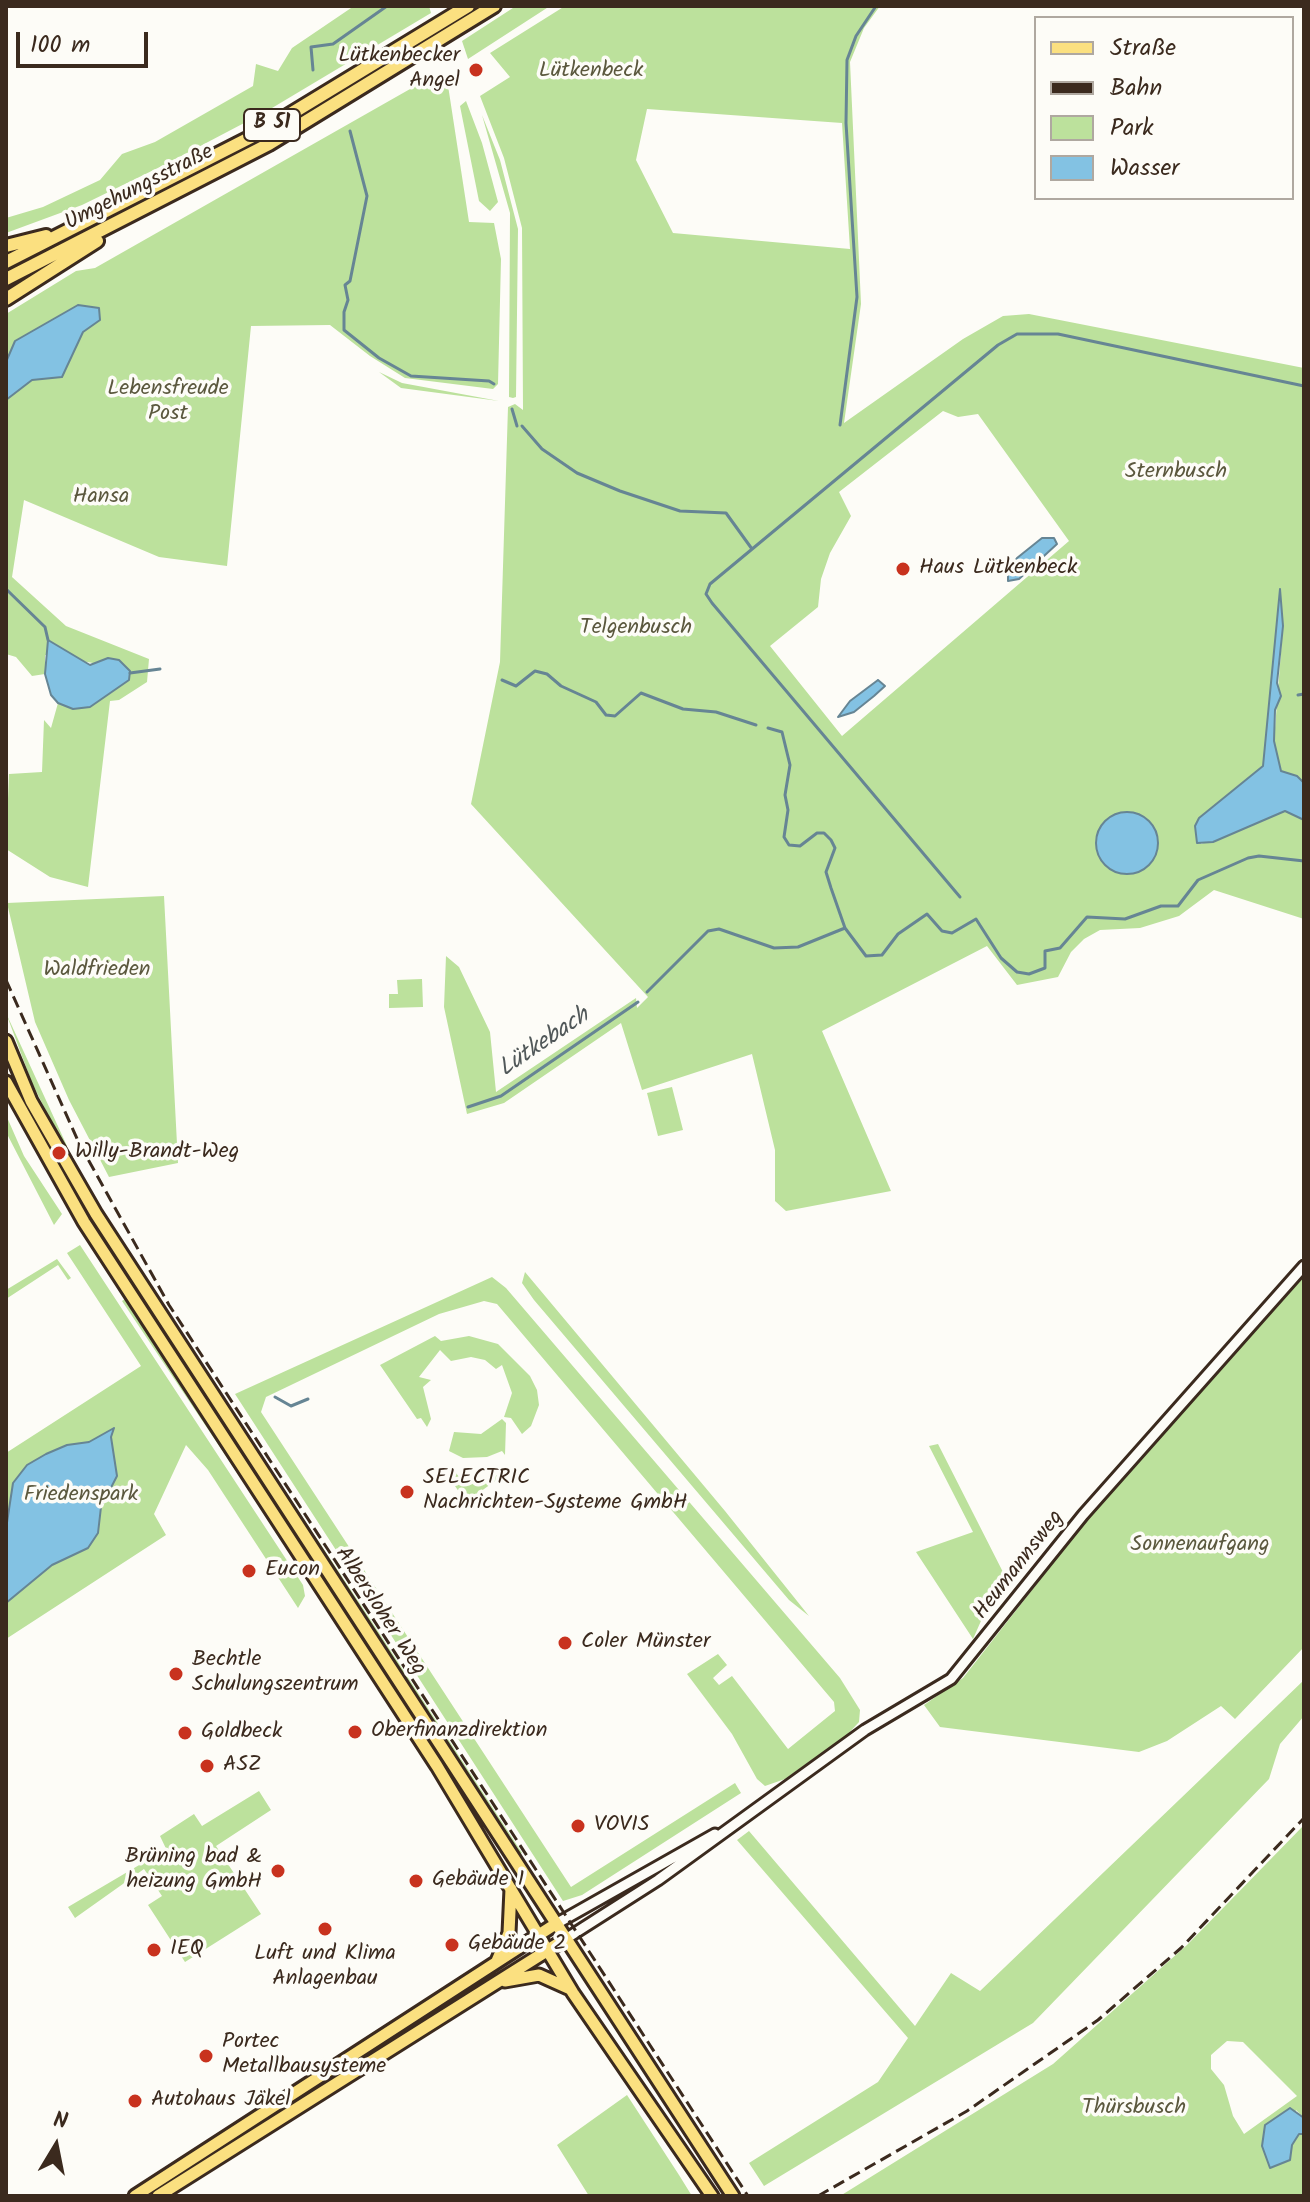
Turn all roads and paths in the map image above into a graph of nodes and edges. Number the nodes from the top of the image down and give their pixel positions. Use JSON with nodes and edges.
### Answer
{"nodes":[{"id":1,"x":468,"y":6,"type":"edge"},
{"id":2,"x":494,"y":6,"type":"edge"},
{"id":3,"x":143,"y":211,"type":"junction"},
{"id":4,"x":68,"y":231,"type":"junction"},
{"id":5,"x":6,"y":246,"type":"edge"},
{"id":6,"x":6,"y":262,"type":"edge"},
{"id":7,"x":6,"y":279,"type":"edge"},
{"id":8,"x":6,"y":299,"type":"edge"},
{"id":9,"x":6,"y":1041,"type":"edge"},
{"id":10,"x":6,"y":1082,"type":"edge"},
{"id":11,"x":1304,"y":1266,"type":"edge"},
{"id":12,"x":718,"y":1833,"type":"junction"},
{"id":13,"x":511,"y":1889,"type":"junction"},
{"id":14,"x":554,"y":1925,"type":"junction"},
{"id":15,"x":539,"y":1935,"type":"junction"},
{"id":16,"x":564,"y":1940,"type":"junction"},
{"id":17,"x":548,"y":1950,"type":"junction"},
{"id":18,"x":495,"y":1964,"type":"junction"},
{"id":19,"x":493,"y":1984,"type":"junction"},
{"id":20,"x":573,"y":1993,"type":"junction"},
{"id":21,"x":135,"y":2196,"type":"edge"},
{"id":22,"x":158,"y":2196,"type":"edge"},
{"id":23,"x":712,"y":2196,"type":"edge"},
{"id":24,"x":733,"y":2196,"type":"edge"}],
"edges":[{"from":1,"to":4,"type":"highway","name":"Umgehungsstraße","number":"B 51"},
{"from":2,"to":3,"type":"highway","name":"Umgehungsstraße","number":"B 51"},
{"from":3,"to":7,"type":"highway","name":"Umgehungsstraße","number":"B 51"},
{"from":3,"to":8,"type":"highway","number":"B 51"},
{"from":4,"to":5,"type":"highway","number":"B 51"},
{"from":4,"to":6,"type":"highway","name":"Umgehungsstraße","number":"B 51"},
{"from":9,"to":14,"type":"main road","name":"Albersloher Weg"},
{"from":10,"to":13,"type":"main road","name":"Albersloher Weg"},
{"from":11,"to":12,"type":"street","name":"Heumannsweg"},
{"from":12,"to":14,"type":"street","name":"Heumannsweg"},
{"from":12,"to":16,"type":"street","name":"Heumannsweg"},
{"from":13,"to":15,"type":"main road","name":"Albersloher Weg"},
{"from":13,"to":18,"type":"main road"},
{"from":14,"to":15,"type":"main road"},
{"from":14,"to":16,"type":"main road","name":"Albersloher Weg"},
{"from":15,"to":17,"type":"main road","name":"Albersloher Weg"},
{"from":15,"to":18,"type":"main road"},
{"from":16,"to":17,"type":"main road"},
{"from":16,"to":24,"type":"main road","name":"Albersloher Weg"},
{"from":17,"to":19,"type":"main road"},
{"from":17,"to":20,"type":"main road","name":"Albersloher Weg"},
{"from":18,"to":21,"type":"main road"},
{"from":19,"to":20,"type":"main road"},
{"from":19,"to":22,"type":"main road"},
{"from":20,"to":23,"type":"main road","name":"Albersloher Weg"}]}
